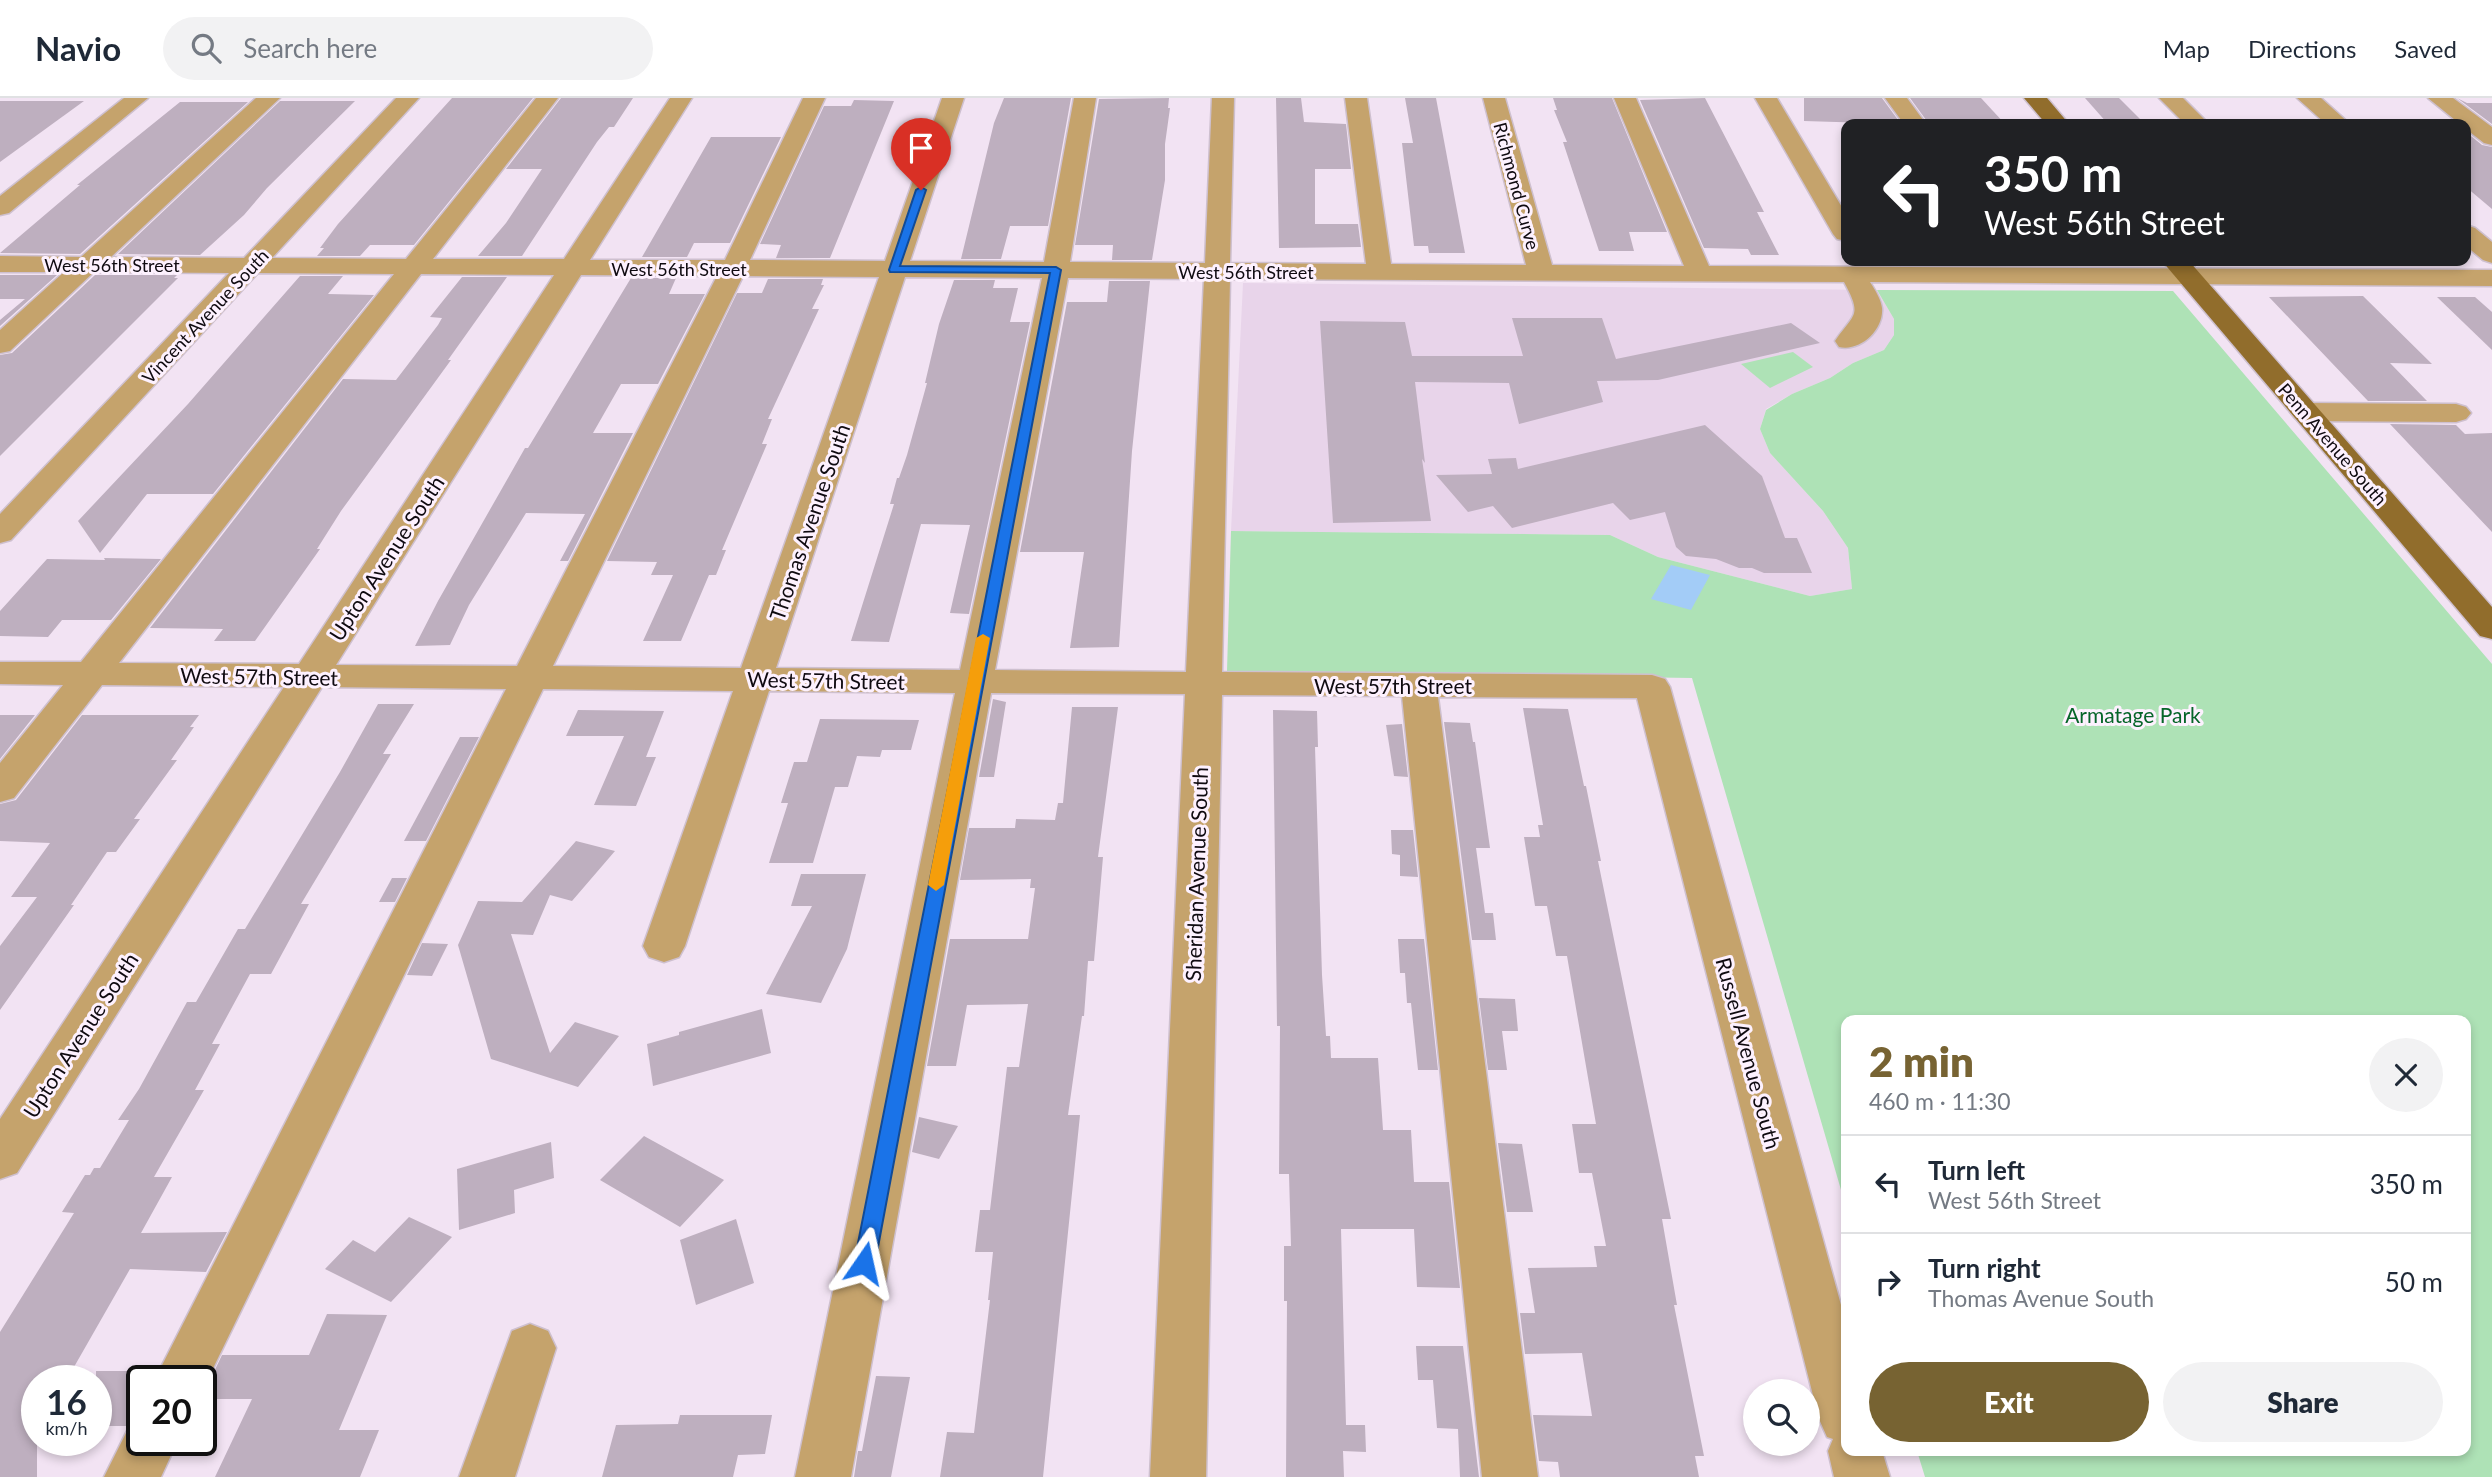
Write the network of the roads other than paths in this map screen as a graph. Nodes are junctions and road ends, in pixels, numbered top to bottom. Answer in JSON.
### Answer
{"nodes":[{"id":1,"x":137,"y":98,"type":"edge"},
{"id":2,"x":269,"y":98,"type":"edge"},
{"id":3,"x":408,"y":98,"type":"edge"},
{"id":4,"x":547,"y":98,"type":"edge"},
{"id":5,"x":681,"y":98,"type":"edge"},
{"id":6,"x":814,"y":98,"type":"edge"},
{"id":7,"x":953,"y":98,"type":"edge"},
{"id":8,"x":1085,"y":98,"type":"edge"},
{"id":9,"x":1223,"y":98,"type":"edge"},
{"id":10,"x":1356,"y":98,"type":"edge"},
{"id":11,"x":1494,"y":98,"type":"edge"},
{"id":12,"x":1625,"y":98,"type":"edge"},
{"id":13,"x":1766,"y":98,"type":"edge"},
{"id":14,"x":1896,"y":98,"type":"edge"},
{"id":15,"x":2035,"y":98,"type":"edge"},
{"id":16,"x":2170,"y":98,"type":"edge"},
{"id":17,"x":2308,"y":98,"type":"edge"},
{"id":18,"x":2439,"y":98,"type":"edge"},
{"id":19,"x":1911,"y":119,"type":"edge"},
{"id":20,"x":2054,"y":119,"type":"edge"},
{"id":21,"x":2193,"y":119,"type":"edge"},
{"id":22,"x":2333,"y":119,"type":"edge"},
{"id":23,"x":2467,"y":119,"type":"edge"},
{"id":24,"x":2471,"y":122,"type":"edge"},
{"id":25,"x":2492,"y":138,"type":"edge"},
{"id":26,"x":0,"y":208,"type":"edge"},
{"id":27,"x":1841,"y":226,"type":"edge"},
{"id":28,"x":2471,"y":237,"type":"edge"},
{"id":29,"x":2492,"y":255,"type":"edge"},
{"id":30,"x":0,"y":264,"type":"edge"},
{"id":31,"x":88,"y":265,"type":"junction"},
{"id":32,"x":252,"y":266,"type":"junction"},
{"id":33,"x":410,"y":268,"type":"junction"},
{"id":34,"x":2019,"y":268,"type":"edge"},
{"id":35,"x":2181,"y":268,"type":"edge"},
{"id":36,"x":573,"y":269,"type":"junction"},
{"id":37,"x":733,"y":269,"type":"junction"},
{"id":38,"x":2347,"y":269,"type":"edge"},
{"id":39,"x":894,"y":270,"type":"junction"},
{"id":40,"x":1056,"y":270,"type":"junction"},
{"id":41,"x":1217,"y":271,"type":"junction"},
{"id":42,"x":1862,"y":271,"type":"edge"},
{"id":43,"x":1377,"y":272,"type":"junction"},
{"id":44,"x":1541,"y":273,"type":"junction"},
{"id":45,"x":1700,"y":274,"type":"junction"},
{"id":46,"x":2492,"y":278,"type":"edge"},
{"id":47,"x":1849,"y":341,"type":"dead end"},
{"id":48,"x":0,"y":345,"type":"edge"},
{"id":49,"x":2305,"y":412,"type":"junction"},
{"id":50,"x":2456,"y":413,"type":"dead end"},
{"id":51,"x":0,"y":533,"type":"edge"},
{"id":52,"x":2492,"y":628,"type":"edge"},
{"id":53,"x":0,"y":673,"type":"edge"},
{"id":54,"x":91,"y":674,"type":"junction"},
{"id":55,"x":309,"y":677,"type":"junction"},
{"id":56,"x":531,"y":679,"type":"junction"},
{"id":57,"x":756,"y":680,"type":"junction"},
{"id":58,"x":975,"y":682,"type":"junction"},
{"id":59,"x":1202,"y":683,"type":"junction"},
{"id":60,"x":1419,"y":685,"type":"junction"},
{"id":61,"x":1652,"y":687,"type":"joint"},
{"id":62,"x":0,"y":789,"type":"edge"},
{"id":63,"x":664,"y":946,"type":"dead end"},
{"id":64,"x":0,"y":1159,"type":"edge"},
{"id":65,"x":530,"y":1348,"type":"dead end"},
{"id":66,"x":188,"y":1365,"type":"edge"},
{"id":67,"x":1841,"y":1400,"type":"edge"},
{"id":68,"x":143,"y":1456,"type":"edge"},
{"id":69,"x":1855,"y":1456,"type":"edge"},
{"id":70,"x":132,"y":1477,"type":"edge"},
{"id":71,"x":487,"y":1477,"type":"edge"},
{"id":72,"x":823,"y":1477,"type":"edge"},
{"id":73,"x":1178,"y":1477,"type":"edge"},
{"id":74,"x":1510,"y":1477,"type":"edge"},
{"id":75,"x":1861,"y":1477,"type":"edge"}],
"edges":[{"from":1,"to":26,"type":"street"},
{"from":2,"to":31,"type":"street"},
{"from":3,"to":32,"type":"street","name":"Vincent Avenue South"},
{"from":4,"to":33,"type":"street"},
{"from":5,"to":36,"type":"street","name":"Upton Avenue South"},
{"from":6,"to":37,"type":"street"},
{"from":7,"to":39,"type":"street","name":"Thomas Avenue South"},
{"from":8,"to":40,"type":"street"},
{"from":9,"to":41,"type":"street","name":"Sheridan Avenue South"},
{"from":10,"to":43,"type":"street"},
{"from":11,"to":44,"type":"street","name":"Richmond Curve"},
{"from":12,"to":45,"type":"street"},
{"from":13,"to":27,"type":"street"},
{"from":14,"to":19,"type":"street"},
{"from":15,"to":20,"type":"main road"},
{"from":16,"to":21,"type":"street"},
{"from":17,"to":22,"type":"street"},
{"from":18,"to":23,"type":"street"},
{"from":24,"to":25,"type":"street"},
{"from":28,"to":29,"type":"street"},
{"from":30,"to":31,"type":"street","name":"West 56th Street"},
{"from":31,"to":32,"type":"street","name":"West 56th Street"},
{"from":31,"to":48,"type":"street"},
{"from":32,"to":33,"type":"street","name":"West 56th Street"},
{"from":32,"to":51,"type":"street","name":"Vincent Avenue South"},
{"from":33,"to":36,"type":"street","name":"West 56th Street"},
{"from":33,"to":54,"type":"street"},
{"from":34,"to":35,"type":"street","name":"West 56th Street"},
{"from":34,"to":42,"type":"street","name":"West 56th Street"},
{"from":35,"to":38,"type":"street","name":"West 56th Street"},
{"from":35,"to":49,"type":"main road","name":"Penn Avenue South"},
{"from":36,"to":37,"type":"street","name":"West 56th Street"},
{"from":36,"to":55,"type":"street","name":"Upton Avenue South"},
{"from":37,"to":39,"type":"street","name":"West 56th Street"},
{"from":37,"to":56,"type":"street"},
{"from":38,"to":46,"type":"street","name":"West 56th Street"},
{"from":39,"to":40,"type":"street","name":"West 56th Street"},
{"from":39,"to":57,"type":"street","name":"Thomas Avenue South"},
{"from":40,"to":41,"type":"street","name":"West 56th Street"},
{"from":40,"to":58,"type":"street"},
{"from":41,"to":43,"type":"street","name":"West 56th Street"},
{"from":41,"to":59,"type":"street","name":"Sheridan Avenue South"},
{"from":42,"to":45,"type":"street","name":"West 56th Street"},
{"from":42,"to":47,"type":"street"},
{"from":43,"to":44,"type":"street","name":"West 56th Street"},
{"from":44,"to":45,"type":"street","name":"West 56th Street"},
{"from":49,"to":50,"type":"street"},
{"from":49,"to":52,"type":"main road","name":"Penn Avenue South"},
{"from":53,"to":54,"type":"street","name":"West 57th Street"},
{"from":54,"to":55,"type":"street","name":"West 57th Street"},
{"from":54,"to":62,"type":"street"},
{"from":55,"to":56,"type":"street","name":"West 57th Street"},
{"from":55,"to":64,"type":"street","name":"Upton Avenue South"},
{"from":56,"to":57,"type":"street","name":"West 57th Street"},
{"from":56,"to":66,"type":"street"},
{"from":57,"to":58,"type":"street","name":"West 57th Street"},
{"from":57,"to":63,"type":"street","name":"Thomas Avenue South"},
{"from":58,"to":59,"type":"street","name":"West 57th Street"},
{"from":58,"to":72,"type":"street"},
{"from":59,"to":60,"type":"street","name":"West 57th Street"},
{"from":59,"to":73,"type":"street","name":"Sheridan Avenue South"},
{"from":60,"to":61,"type":"street","name":"West 57th Street"},
{"from":60,"to":74,"type":"street"},
{"from":61,"to":67,"type":"street","name":"Russell Avenue South"},
{"from":65,"to":71,"type":"street"},
{"from":68,"to":70,"type":"street"},
{"from":69,"to":75,"type":"street"}]}
